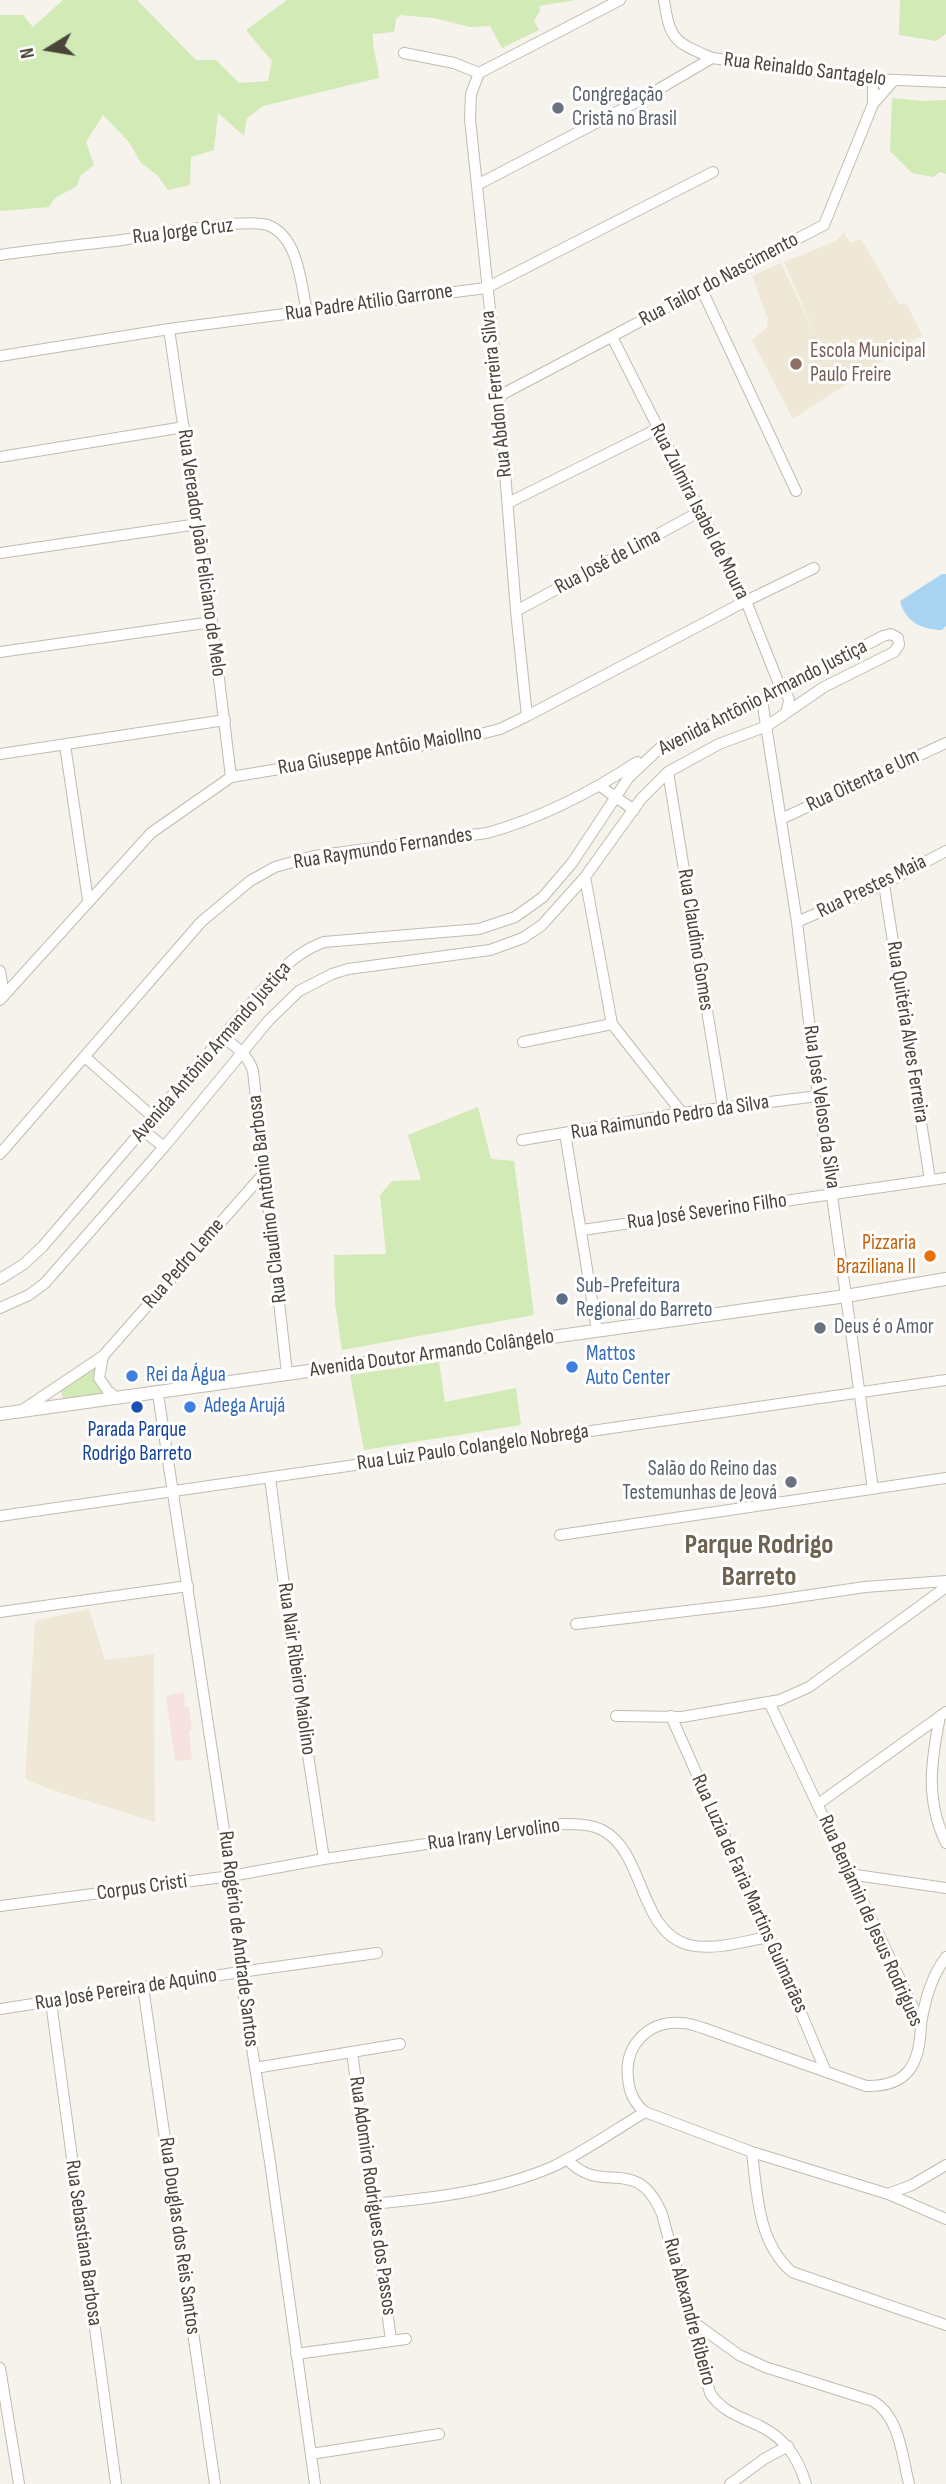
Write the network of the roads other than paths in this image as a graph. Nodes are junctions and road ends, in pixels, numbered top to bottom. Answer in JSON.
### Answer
{"nodes":[{"id":1,"x":621,"y":0,"type":"edge"},
{"id":2,"x":664,"y":0,"type":"edge"},
{"id":3,"x":404,"y":53,"type":"dead end"},
{"id":4,"x":712,"y":58,"type":"junction"},
{"id":5,"x":479,"y":73,"type":"junction"},
{"id":6,"x":873,"y":79,"type":"junction"},
{"id":7,"x":894,"y":80,"type":"junction"},
{"id":8,"x":946,"y":82,"type":"edge"},
{"id":9,"x":873,"y":104,"type":"junction"},
{"id":10,"x":713,"y":172,"type":"dead end"},
{"id":11,"x":477,"y":185,"type":"junction"},
{"id":12,"x":0,"y":255,"type":"edge"},
{"id":13,"x":486,"y":288,"type":"junction"},
{"id":14,"x":701,"y":288,"type":"junction"},
{"id":15,"x":307,"y":312,"type":"junction"},
{"id":16,"x":169,"y":329,"type":"junction"},
{"id":17,"x":612,"y":337,"type":"junction"},
{"id":18,"x":0,"y":356,"type":"edge"},
{"id":19,"x":499,"y":396,"type":"junction"},
{"id":20,"x":184,"y":428,"type":"junction"},
{"id":21,"x":657,"y":429,"type":"junction"},
{"id":22,"x":0,"y":457,"type":"edge"},
{"id":23,"x":796,"y":491,"type":"dead end"},
{"id":24,"x":508,"y":503,"type":"junction"},
{"id":25,"x":699,"y":512,"type":"junction"},
{"id":26,"x":198,"y":524,"type":"junction"},
{"id":27,"x":0,"y":554,"type":"edge"},
{"id":28,"x":814,"y":568,"type":"dead end"},
{"id":29,"x":746,"y":601,"type":"junction"},
{"id":30,"x":516,"y":611,"type":"junction"},
{"id":31,"x":212,"y":622,"type":"junction"},
{"id":32,"x":0,"y":652,"type":"edge"},
{"id":33,"x":781,"y":689,"type":"junction"},
{"id":34,"x":762,"y":700,"type":"junction"},
{"id":35,"x":786,"y":712,"type":"junction"},
{"id":36,"x":527,"y":716,"type":"junction"},
{"id":37,"x":225,"y":720,"type":"junction"},
{"id":38,"x":767,"y":726,"type":"junction"},
{"id":39,"x":946,"y":743,"type":"edge"},
{"id":40,"x":65,"y":745,"type":"junction"},
{"id":41,"x":660,"y":748,"type":"junction"},
{"id":42,"x":0,"y":754,"type":"edge"},
{"id":43,"x":668,"y":772,"type":"junction"},
{"id":44,"x":231,"y":777,"type":"junction"},
{"id":45,"x":600,"y":786,"type":"junction"},
{"id":46,"x":614,"y":798,"type":"junction"},
{"id":47,"x":634,"y":810,"type":"junction"},
{"id":48,"x":781,"y":819,"type":"junction"},
{"id":49,"x":946,"y":851,"type":"edge"},
{"id":50,"x":585,"y":877,"type":"junction"},
{"id":51,"x":884,"y":884,"type":"junction"},
{"id":52,"x":88,"y":900,"type":"junction"},
{"id":53,"x":797,"y":922,"type":"junction"},
{"id":54,"x":0,"y":971,"type":"edge"},
{"id":55,"x":2,"y":998,"type":"edge"},
{"id":56,"x":612,"y":1024,"type":"junction"},
{"id":57,"x":223,"y":1037,"type":"junction"},
{"id":58,"x":523,"y":1042,"type":"dead end"},
{"id":59,"x":242,"y":1052,"type":"junction"},
{"id":60,"x":85,"y":1057,"type":"junction"},
{"id":61,"x":818,"y":1096,"type":"junction"},
{"id":62,"x":723,"y":1108,"type":"junction"},
{"id":63,"x":682,"y":1113,"type":"junction"},
{"id":64,"x":154,"y":1118,"type":"junction"},
{"id":65,"x":144,"y":1131,"type":"junction"},
{"id":66,"x":565,"y":1133,"type":"junction"},
{"id":67,"x":522,"y":1140,"type":"dead end"},
{"id":68,"x":164,"y":1147,"type":"junction"},
{"id":69,"x":0,"y":1154,"type":"edge"},
{"id":70,"x":265,"y":1172,"type":"junction"},
{"id":71,"x":946,"y":1178,"type":"edge"},
{"id":72,"x":930,"y":1180,"type":"junction"},
{"id":73,"x":832,"y":1194,"type":"junction"},
{"id":74,"x":582,"y":1230,"type":"junction"},
{"id":75,"x":0,"y":1279,"type":"edge"},
{"id":76,"x":946,"y":1279,"type":"edge"},
{"id":77,"x":846,"y":1296,"type":"junction"},
{"id":78,"x":0,"y":1308,"type":"edge"},
{"id":79,"x":597,"y":1331,"type":"junction"},
{"id":80,"x":103,"y":1356,"type":"junction"},
{"id":81,"x":287,"y":1373,"type":"junction"},
{"id":82,"x":946,"y":1380,"type":"edge"},
{"id":83,"x":860,"y":1392,"type":"junction"},
{"id":84,"x":158,"y":1394,"type":"junction"},
{"id":85,"x":117,"y":1398,"type":"junction"},
{"id":86,"x":19,"y":1412,"type":"junction"},
{"id":87,"x":0,"y":1414,"type":"edge"},
{"id":88,"x":270,"y":1478,"type":"junction"},
{"id":89,"x":946,"y":1478,"type":"edge"},
{"id":90,"x":873,"y":1489,"type":"junction"},
{"id":91,"x":173,"y":1491,"type":"junction"},
{"id":92,"x":0,"y":1516,"type":"edge"},
{"id":93,"x":560,"y":1535,"type":"dead end"},
{"id":94,"x":946,"y":1581,"type":"edge"},
{"id":95,"x":188,"y":1586,"type":"junction"},
{"id":96,"x":946,"y":1587,"type":"edge"},
{"id":97,"x":0,"y":1612,"type":"edge"},
{"id":98,"x":576,"y":1624,"type":"dead end"},
{"id":99,"x":769,"y":1702,"type":"junction"},
{"id":100,"x":943,"y":1714,"type":"edge"},
{"id":101,"x":616,"y":1716,"type":"dead end"},
{"id":102,"x":671,"y":1716,"type":"junction"},
{"id":103,"x":818,"y":1804,"type":"junction"},
{"id":104,"x":946,"y":1843,"type":"edge"},
{"id":105,"x":324,"y":1859,"type":"junction"},
{"id":106,"x":849,"y":1874,"type":"junction"},
{"id":107,"x":231,"y":1876,"type":"junction"},
{"id":108,"x":946,"y":1888,"type":"edge"},
{"id":109,"x":0,"y":1906,"type":"edge"},
{"id":110,"x":769,"y":1937,"type":"junction"},
{"id":111,"x":377,"y":1953,"type":"dead end"},
{"id":112,"x":946,"y":1957,"type":"edge"},
{"id":113,"x":240,"y":1972,"type":"junction"},
{"id":114,"x":143,"y":1987,"type":"junction"},
{"id":115,"x":51,"y":2002,"type":"junction"},
{"id":116,"x":0,"y":2009,"type":"edge"},
{"id":117,"x":921,"y":2024,"type":"junction"},
{"id":118,"x":400,"y":2044,"type":"dead end"},
{"id":119,"x":352,"y":2052,"type":"junction"},
{"id":120,"x":255,"y":2068,"type":"junction"},
{"id":121,"x":826,"y":2072,"type":"junction"},
{"id":122,"x":645,"y":2112,"type":"junction"},
{"id":123,"x":752,"y":2152,"type":"junction"},
{"id":124,"x":566,"y":2159,"type":"junction"},
{"id":125,"x":946,"y":2165,"type":"edge"},
{"id":126,"x":888,"y":2194,"type":"junction"},
{"id":127,"x":373,"y":2204,"type":"junction"},
{"id":128,"x":945,"y":2218,"type":"edge"},
{"id":129,"x":946,"y":2231,"type":"edge"},
{"id":130,"x":692,"y":2321,"type":"junction"},
{"id":131,"x":946,"y":2325,"type":"edge"},
{"id":132,"x":406,"y":2339,"type":"dead end"},
{"id":133,"x":391,"y":2340,"type":"junction"},
{"id":134,"x":296,"y":2354,"type":"junction"},
{"id":135,"x":0,"y":2368,"type":"edge"},
{"id":136,"x":1,"y":2382,"type":"edge"},
{"id":137,"x":439,"y":2434,"type":"dead end"},
{"id":138,"x":788,"y":2446,"type":"junction"},
{"id":139,"x":311,"y":2454,"type":"junction"},
{"id":140,"x":19,"y":2484,"type":"edge"},
{"id":141,"x":116,"y":2484,"type":"edge"},
{"id":142,"x":215,"y":2484,"type":"edge"},
{"id":143,"x":315,"y":2484,"type":"edge"},
{"id":144,"x":730,"y":2484,"type":"edge"},
{"id":145,"x":806,"y":2484,"type":"edge"},
{"id":146,"x":909,"y":2484,"type":"edge"}],
"edges":[{"from":1,"to":5,"type":"street"},
{"from":2,"to":4,"type":"street","name":"Rua Reinaldo Santagelo"},
{"from":3,"to":5,"type":"street"},
{"from":4,"to":6,"type":"street","name":"Rua Reinaldo Santagelo"},
{"from":4,"to":11,"type":"street"},
{"from":5,"to":11,"type":"street","name":"Rua Abdon Ferreira Silva"},
{"from":6,"to":7,"type":"street","name":"Rua Reinaldo Santagelo"},
{"from":6,"to":9,"type":"street","name":"Rua Tailor do Nascimento"},
{"from":7,"to":8,"type":"street","name":"Rua Reinaldo Santagelo"},
{"from":7,"to":9,"type":"street","name":"Rua Tailor do Nascimento"},
{"from":9,"to":14,"type":"street","name":"Rua Tailor do Nascimento"},
{"from":10,"to":13,"type":"street","name":"Rua Padre Atilio Garrone"},
{"from":11,"to":13,"type":"street","name":"Rua Abdon Ferreira Silva"},
{"from":12,"to":15,"type":"street","name":"Rua Jorge Cruz"},
{"from":13,"to":15,"type":"street","name":"Rua Padre Atilio Garrone"},
{"from":13,"to":19,"type":"street","name":"Rua Abdon Ferreira Silva"},
{"from":14,"to":17,"type":"street","name":"Rua Tailor do Nascimento"},
{"from":14,"to":23,"type":"street"},
{"from":15,"to":16,"type":"street","name":"Rua Padre Atilio Garrone"},
{"from":16,"to":18,"type":"street","name":"Rua Padre Atilio Garrone"},
{"from":16,"to":20,"type":"street","name":"Rua Vereador João Feliciano de Melo"},
{"from":17,"to":19,"type":"street","name":"Rua Tailor do Nascimento"},
{"from":17,"to":21,"type":"street","name":"Rua Zulmira Isabel de Moura"},
{"from":19,"to":24,"type":"street","name":"Rua Abdon Ferreira Silva"},
{"from":20,"to":22,"type":"street"},
{"from":20,"to":26,"type":"street","name":"Rua Vereador João Feliciano de Melo"},
{"from":21,"to":24,"type":"street"},
{"from":21,"to":25,"type":"street","name":"Rua Zulmira Isabel de Moura"},
{"from":24,"to":30,"type":"street","name":"Rua Abdon Ferreira Silva"},
{"from":25,"to":29,"type":"street","name":"Rua Zulmira Isabel de Moura"},
{"from":25,"to":30,"type":"street","name":"Rua José de Lima"},
{"from":26,"to":27,"type":"street"},
{"from":26,"to":31,"type":"street","name":"Rua Vereador João Feliciano de Melo"},
{"from":28,"to":29,"type":"street","name":"Rua Giuseppe Antôio Maiollno"},
{"from":29,"to":33,"type":"street","name":"Rua Zulmira Isabel de Moura"},
{"from":29,"to":36,"type":"street","name":"Rua Giuseppe Antôio Maiollno"},
{"from":30,"to":36,"type":"street","name":"Rua Abdon Ferreira Silva"},
{"from":31,"to":32,"type":"street"},
{"from":31,"to":37,"type":"street","name":"Rua Vereador João Feliciano de Melo"},
{"from":33,"to":34,"type":"street","name":"Avenida Antônio Armando Justiça"},
{"from":33,"to":35,"type":"street"},
{"from":33,"to":35,"type":"street","name":"Avenida Antônio Armando Justiça"},
{"from":34,"to":38,"type":"street","name":"Rua José Veloso da Silva"},
{"from":34,"to":41,"type":"street","name":"Avenida Antônio Armando Justiça"},
{"from":35,"to":38,"type":"street"},
{"from":36,"to":44,"type":"street","name":"Rua Giuseppe Antôio Maiollno"},
{"from":37,"to":40,"type":"street"},
{"from":37,"to":44,"type":"street","name":"Rua Vereador João Feliciano de Melo"},
{"from":38,"to":43,"type":"street","name":"Avenida Antônio Armando Justiça"},
{"from":38,"to":48,"type":"street","name":"Rua José Veloso da Silva"},
{"from":39,"to":48,"type":"street","name":"Rua Oitenta e Um"},
{"from":40,"to":42,"type":"street"},
{"from":40,"to":52,"type":"street"},
{"from":41,"to":45,"type":"street","name":"Rua Raymundo Fernandes"},
{"from":41,"to":46,"type":"street","name":"Avenida Antônio Armando Justiça"},
{"from":43,"to":47,"type":"street","name":"Avenida Antônio Armando Justiça"},
{"from":43,"to":62,"type":"street","name":"Rua Claudino Gomes"},
{"from":44,"to":52,"type":"street","name":"Rua Giuseppe Antôio Maiollno"},
{"from":45,"to":46,"type":"street"},
{"from":45,"to":60,"type":"street","name":"Rua Raymundo Fernandes"},
{"from":46,"to":47,"type":"street"},
{"from":46,"to":57,"type":"street","name":"Avenida Antônio Armando Justiça"},
{"from":47,"to":50,"type":"street","name":"Avenida Antônio Armando Justiça"},
{"from":48,"to":53,"type":"street","name":"Rua José Veloso da Silva"},
{"from":49,"to":51,"type":"street","name":"Rua Prestes Maia"},
{"from":50,"to":56,"type":"street"},
{"from":50,"to":59,"type":"street","name":"Avenida Antônio Armando Justiça"},
{"from":51,"to":53,"type":"street","name":"Rua Prestes Maia"},
{"from":51,"to":72,"type":"street","name":"Rua Quitéria Alves Ferreira"},
{"from":52,"to":55,"type":"street","name":"Rua Giuseppe Antôio Maiollno"},
{"from":53,"to":61,"type":"street","name":"Rua José Veloso da Silva"},
{"from":54,"to":55,"type":"street"},
{"from":56,"to":58,"type":"street"},
{"from":56,"to":63,"type":"street"},
{"from":57,"to":59,"type":"street"},
{"from":57,"to":64,"type":"street","name":"Avenida Antônio Armando Justiça"},
{"from":59,"to":68,"type":"street","name":"Avenida Antônio Armando Justiça"},
{"from":59,"to":70,"type":"street","name":"Rua Claudino Antônio Barbosa"},
{"from":60,"to":64,"type":"street"},
{"from":60,"to":69,"type":"street","name":"Rua Raymundo Fernandes"},
{"from":61,"to":62,"type":"street","name":"Rua Raimundo Pedro da Silva"},
{"from":61,"to":73,"type":"street","name":"Rua José Veloso da Silva"},
{"from":62,"to":63,"type":"street","name":"Rua Raimundo Pedro da Silva"},
{"from":63,"to":66,"type":"street","name":"Rua Raimundo Pedro da Silva"},
{"from":64,"to":65,"type":"street","name":"Avenida Antônio Armando Justiça"},
{"from":65,"to":68,"type":"street"},
{"from":65,"to":75,"type":"street","name":"Avenida Antônio Armando Justiça"},
{"from":66,"to":67,"type":"street","name":"Rua Raimundo Pedro da Silva"},
{"from":66,"to":74,"type":"street"},
{"from":68,"to":78,"type":"street","name":"Avenida Antônio Armando Justiça"},
{"from":70,"to":80,"type":"street","name":"Rua Pedro Leme"},
{"from":70,"to":81,"type":"street","name":"Rua Claudino Antônio Barbosa"},
{"from":71,"to":72,"type":"street","name":"Rua José Severino Filho"},
{"from":72,"to":73,"type":"street","name":"Rua José Severino Filho"},
{"from":73,"to":74,"type":"street","name":"Rua José Severino Filho"},
{"from":73,"to":77,"type":"street","name":"Rua José Veloso da Silva"},
{"from":74,"to":79,"type":"street"},
{"from":76,"to":77,"type":"street","name":"Avenida Doutor Armando Colângelo"},
{"from":77,"to":79,"type":"street","name":"Avenida Doutor Armando Colângelo"},
{"from":77,"to":83,"type":"street","name":"Rua José Veloso da Silva"},
{"from":79,"to":81,"type":"street","name":"Avenida Doutor Armando Colângelo"},
{"from":80,"to":85,"type":"street"},
{"from":80,"to":86,"type":"street","name":"Rua Pedro Leme"},
{"from":81,"to":84,"type":"street","name":"Avenida Doutor Armando Colângelo"},
{"from":82,"to":83,"type":"street","name":"Rua Luiz Paulo Colangelo Nobrega"},
{"from":83,"to":88,"type":"street","name":"Rua Luiz Paulo Colangelo Nobrega"},
{"from":83,"to":90,"type":"street","name":"Rua José Veloso da Silva"},
{"from":84,"to":85,"type":"street","name":"Avenida Doutor Armando Colângelo"},
{"from":84,"to":91,"type":"street","name":"Rua Rogério de Andrade Santos"},
{"from":85,"to":86,"type":"street","name":"Avenida Doutor Armando Colângelo"},
{"from":86,"to":87,"type":"street","name":"Avenida Doutor Armando Colângelo"},
{"from":88,"to":91,"type":"street","name":"Rua Luiz Paulo Colangelo Nobrega"},
{"from":88,"to":105,"type":"street","name":"Rua Nair Ribeiro Maiolino"},
{"from":89,"to":90,"type":"street"},
{"from":90,"to":93,"type":"street"},
{"from":91,"to":92,"type":"street","name":"Rua Luiz Paulo Colangelo Nobrega"},
{"from":91,"to":95,"type":"street","name":"Rua Rogério de Andrade Santos"},
{"from":94,"to":98,"type":"street"},
{"from":95,"to":97,"type":"street"},
{"from":95,"to":107,"type":"street","name":"Rua Rogério de Andrade Santos"},
{"from":96,"to":99,"type":"street"},
{"from":99,"to":102,"type":"street"},
{"from":99,"to":103,"type":"street","name":"Rua Benjamin de Jesus Rodrigues"},
{"from":100,"to":103,"type":"street"},
{"from":100,"to":104,"type":"street"},
{"from":101,"to":102,"type":"street"},
{"from":102,"to":110,"type":"street","name":"Rua Luzia de Faria Martins Guimarães"},
{"from":103,"to":106,"type":"street","name":"Rua Benjamin de Jesus Rodrigues"},
{"from":105,"to":107,"type":"street","name":"Corpus Cristi"},
{"from":105,"to":110,"type":"street","name":"Rua Irany Lervolino"},
{"from":106,"to":108,"type":"street"},
{"from":106,"to":117,"type":"street","name":"Rua Benjamin de Jesus Rodrigues"},
{"from":107,"to":109,"type":"street","name":"Corpus Cristi"},
{"from":107,"to":113,"type":"street","name":"Rua Rogério de Andrade Santos"},
{"from":110,"to":121,"type":"street","name":"Rua Luzia de Faria Martins Guimarães"},
{"from":111,"to":113,"type":"street","name":"Rua José Pereira de Aquino"},
{"from":112,"to":117,"type":"street"},
{"from":113,"to":114,"type":"street","name":"Rua José Pereira de Aquino"},
{"from":113,"to":120,"type":"street","name":"Rua Rogério de Andrade Santos"},
{"from":114,"to":115,"type":"street","name":"Rua José Pereira de Aquino"},
{"from":114,"to":142,"type":"street","name":"Rua Douglas dos Reis Santos"},
{"from":115,"to":116,"type":"street","name":"Rua José Pereira de Aquino"},
{"from":115,"to":141,"type":"street","name":"Rua Sebastiana Barbosa"},
{"from":117,"to":121,"type":"street","name":"Rua Benjamin de Jesus Rodrigues"},
{"from":118,"to":119,"type":"street"},
{"from":119,"to":120,"type":"street"},
{"from":119,"to":127,"type":"street","name":"Rua Adomiro Rodrigues dos Passos"},
{"from":120,"to":134,"type":"street","name":"Rua Rogério de Andrade Santos"},
{"from":121,"to":122,"type":"street","name":"Rua Benjamin de Jesus Rodrigues"},
{"from":122,"to":123,"type":"street"},
{"from":122,"to":124,"type":"street"},
{"from":123,"to":126,"type":"street"},
{"from":123,"to":131,"type":"street"},
{"from":124,"to":127,"type":"street"},
{"from":124,"to":130,"type":"street","name":"Rua Alexandre Ribeiro"},
{"from":125,"to":126,"type":"street"},
{"from":126,"to":128,"type":"street"},
{"from":127,"to":133,"type":"street","name":"Rua Adomiro Rodrigues dos Passos"},
{"from":128,"to":129,"type":"street"},
{"from":130,"to":138,"type":"street","name":"Rua Alexandre Ribeiro"},
{"from":130,"to":146,"type":"street"},
{"from":132,"to":133,"type":"street"},
{"from":133,"to":134,"type":"street"},
{"from":134,"to":139,"type":"street","name":"Rua Rogério de Andrade Santos"},
{"from":135,"to":136,"type":"street"},
{"from":136,"to":140,"type":"street"},
{"from":137,"to":139,"type":"street"},
{"from":138,"to":144,"type":"street"},
{"from":138,"to":145,"type":"street","name":"Rua Alexandre Ribeiro"},
{"from":139,"to":143,"type":"street","name":"Rua Rogério de Andrade Santos"}]}
